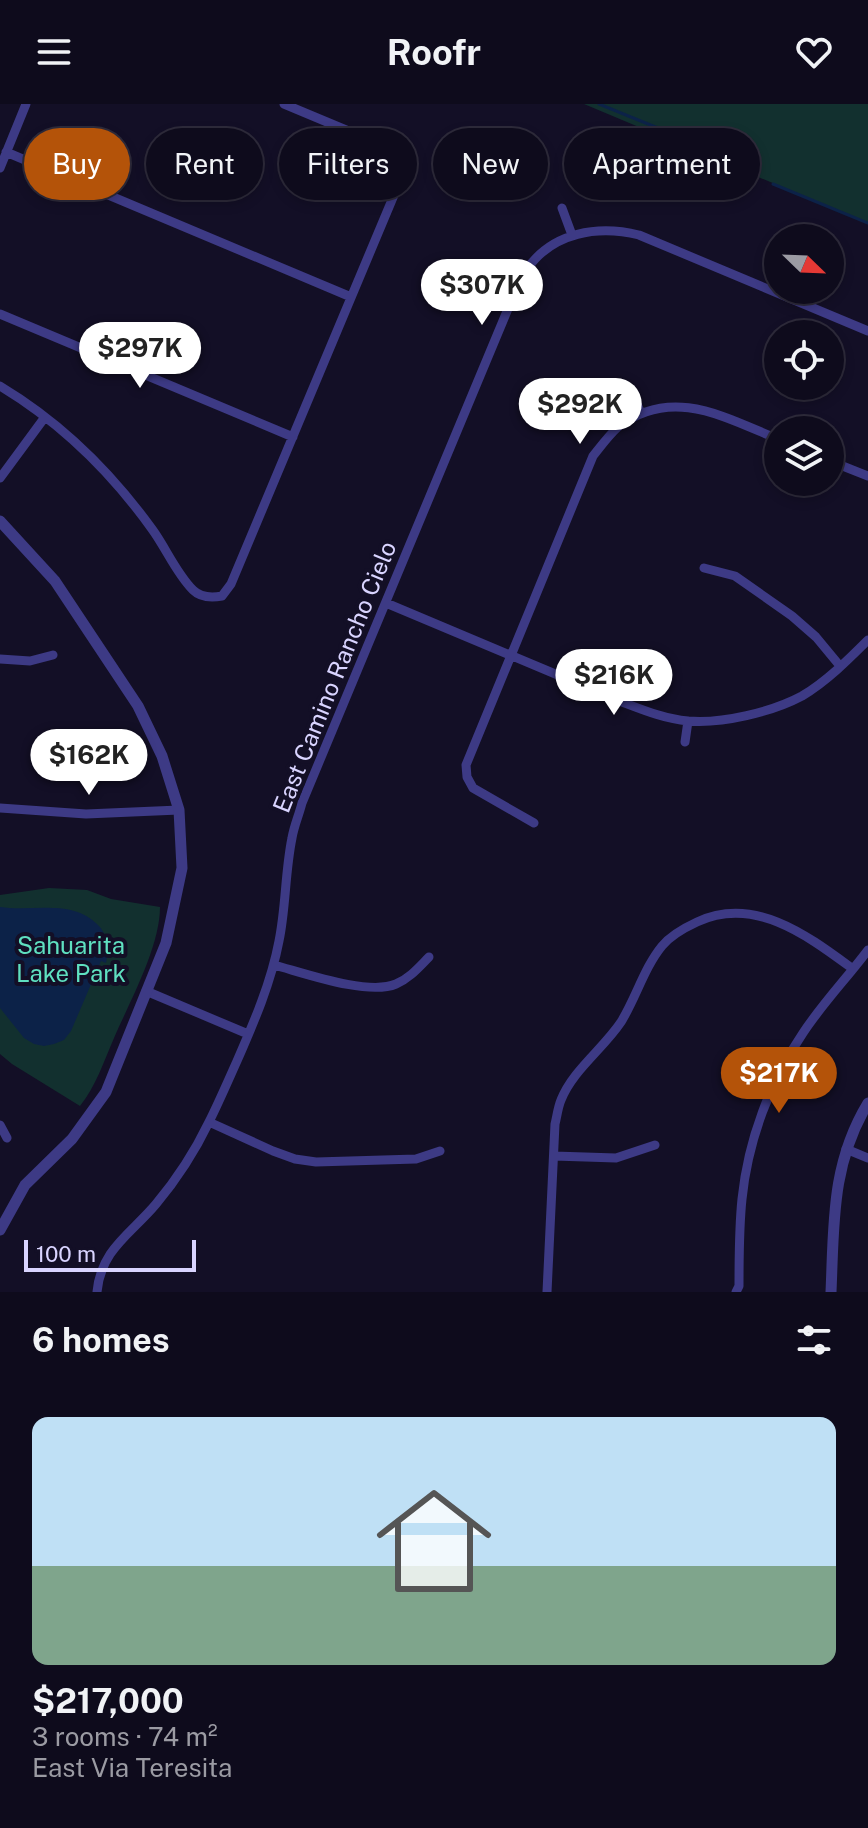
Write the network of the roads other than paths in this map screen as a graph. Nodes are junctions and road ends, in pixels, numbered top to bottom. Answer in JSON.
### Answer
{"nodes":[{"id":1,"x":26,"y":104,"type":"edge"},
{"id":2,"x":284,"y":104,"type":"edge"},
{"id":3,"x":6,"y":152,"type":"junction"},
{"id":4,"x":0,"y":168,"type":"edge"},
{"id":5,"x":562,"y":208,"type":"dead end"},
{"id":6,"x":572,"y":235,"type":"junction"},
{"id":7,"x":351,"y":297,"type":"junction"},
{"id":8,"x":0,"y":314,"type":"edge"},
{"id":9,"x":868,"y":331,"type":"edge"},
{"id":10,"x":0,"y":386,"type":"edge"},
{"id":11,"x":632,"y":394,"type":"dead end"},
{"id":12,"x":641,"y":413,"type":"junction"},
{"id":13,"x":45,"y":417,"type":"junction"},
{"id":14,"x":764,"y":433,"type":"edge"},
{"id":15,"x":293,"y":437,"type":"junction"},
{"id":16,"x":844,"y":467,"type":"edge"},
{"id":17,"x":868,"y":476,"type":"edge"},
{"id":18,"x":0,"y":478,"type":"edge"},
{"id":19,"x":0,"y":521,"type":"edge"},
{"id":20,"x":704,"y":568,"type":"dead end"},
{"id":21,"x":386,"y":603,"type":"junction"},
{"id":22,"x":868,"y":640,"type":"edge"},
{"id":23,"x":53,"y":655,"type":"dead end"},
{"id":24,"x":510,"y":655,"type":"junction"},
{"id":25,"x":0,"y":659,"type":"edge"},
{"id":26,"x":840,"y":666,"type":"junction"},
{"id":27,"x":688,"y":721,"type":"junction"},
{"id":28,"x":685,"y":742,"type":"dead end"},
{"id":29,"x":0,"y":808,"type":"edge"},
{"id":30,"x":179,"y":810,"type":"junction"},
{"id":31,"x":534,"y":823,"type":"dead end"},
{"id":32,"x":868,"y":950,"type":"edge"},
{"id":33,"x":429,"y":957,"type":"dead end"},
{"id":34,"x":274,"y":965,"type":"junction"},
{"id":35,"x":853,"y":969,"type":"junction"},
{"id":36,"x":146,"y":991,"type":"junction"},
{"id":37,"x":248,"y":1034,"type":"junction"},
{"id":38,"x":868,"y":1103,"type":"edge"},
{"id":39,"x":209,"y":1122,"type":"junction"},
{"id":40,"x":0,"y":1125,"type":"edge"},
{"id":41,"x":7,"y":1138,"type":"dead end"},
{"id":42,"x":655,"y":1145,"type":"dead end"},
{"id":43,"x":846,"y":1149,"type":"junction"},
{"id":44,"x":440,"y":1151,"type":"dead end"},
{"id":45,"x":554,"y":1156,"type":"junction"},
{"id":46,"x":868,"y":1158,"type":"edge"},
{"id":47,"x":0,"y":1230,"type":"edge"},
{"id":48,"x":97,"y":1292,"type":"edge"},
{"id":49,"x":547,"y":1292,"type":"edge"},
{"id":50,"x":736,"y":1292,"type":"edge"},
{"id":51,"x":831,"y":1292,"type":"edge"}],
"edges":[{"from":1,"to":3,"type":"street"},
{"from":2,"to":7,"type":"street"},
{"from":3,"to":4,"type":"street"},
{"from":3,"to":7,"type":"street"},
{"from":5,"to":6,"type":"street"},
{"from":6,"to":9,"type":"street"},
{"from":6,"to":21,"type":"street","name":"East Camino Rancho Cielo"},
{"from":7,"to":15,"type":"street"},
{"from":8,"to":15,"type":"street"},
{"from":10,"to":13,"type":"street"},
{"from":11,"to":12,"type":"street"},
{"from":12,"to":14,"type":"street"},
{"from":12,"to":24,"type":"street"},
{"from":13,"to":15,"type":"street"},
{"from":13,"to":18,"type":"street"},
{"from":16,"to":17,"type":"street"},
{"from":19,"to":30,"type":"street"},
{"from":20,"to":26,"type":"street"},
{"from":21,"to":24,"type":"street"},
{"from":21,"to":34,"type":"street","name":"East Camino Rancho Cielo"},
{"from":22,"to":26,"type":"street"},
{"from":23,"to":25,"type":"street"},
{"from":24,"to":27,"type":"street"},
{"from":24,"to":31,"type":"street"},
{"from":26,"to":27,"type":"street"},
{"from":27,"to":28,"type":"street"},
{"from":29,"to":30,"type":"street"},
{"from":30,"to":36,"type":"street"},
{"from":32,"to":35,"type":"street"},
{"from":33,"to":34,"type":"street"},
{"from":34,"to":37,"type":"street","name":"East Camino Rancho Cielo"},
{"from":35,"to":45,"type":"street"},
{"from":35,"to":50,"type":"street"},
{"from":36,"to":37,"type":"street"},
{"from":36,"to":47,"type":"street"},
{"from":37,"to":39,"type":"street","name":"East Camino Rancho Cielo"},
{"from":38,"to":43,"type":"street"},
{"from":39,"to":44,"type":"street"},
{"from":39,"to":48,"type":"street","name":"East Camino Rancho Cielo"},
{"from":40,"to":41,"type":"street"},
{"from":42,"to":45,"type":"street"},
{"from":43,"to":46,"type":"street"},
{"from":43,"to":51,"type":"street"},
{"from":45,"to":49,"type":"street"}]}
